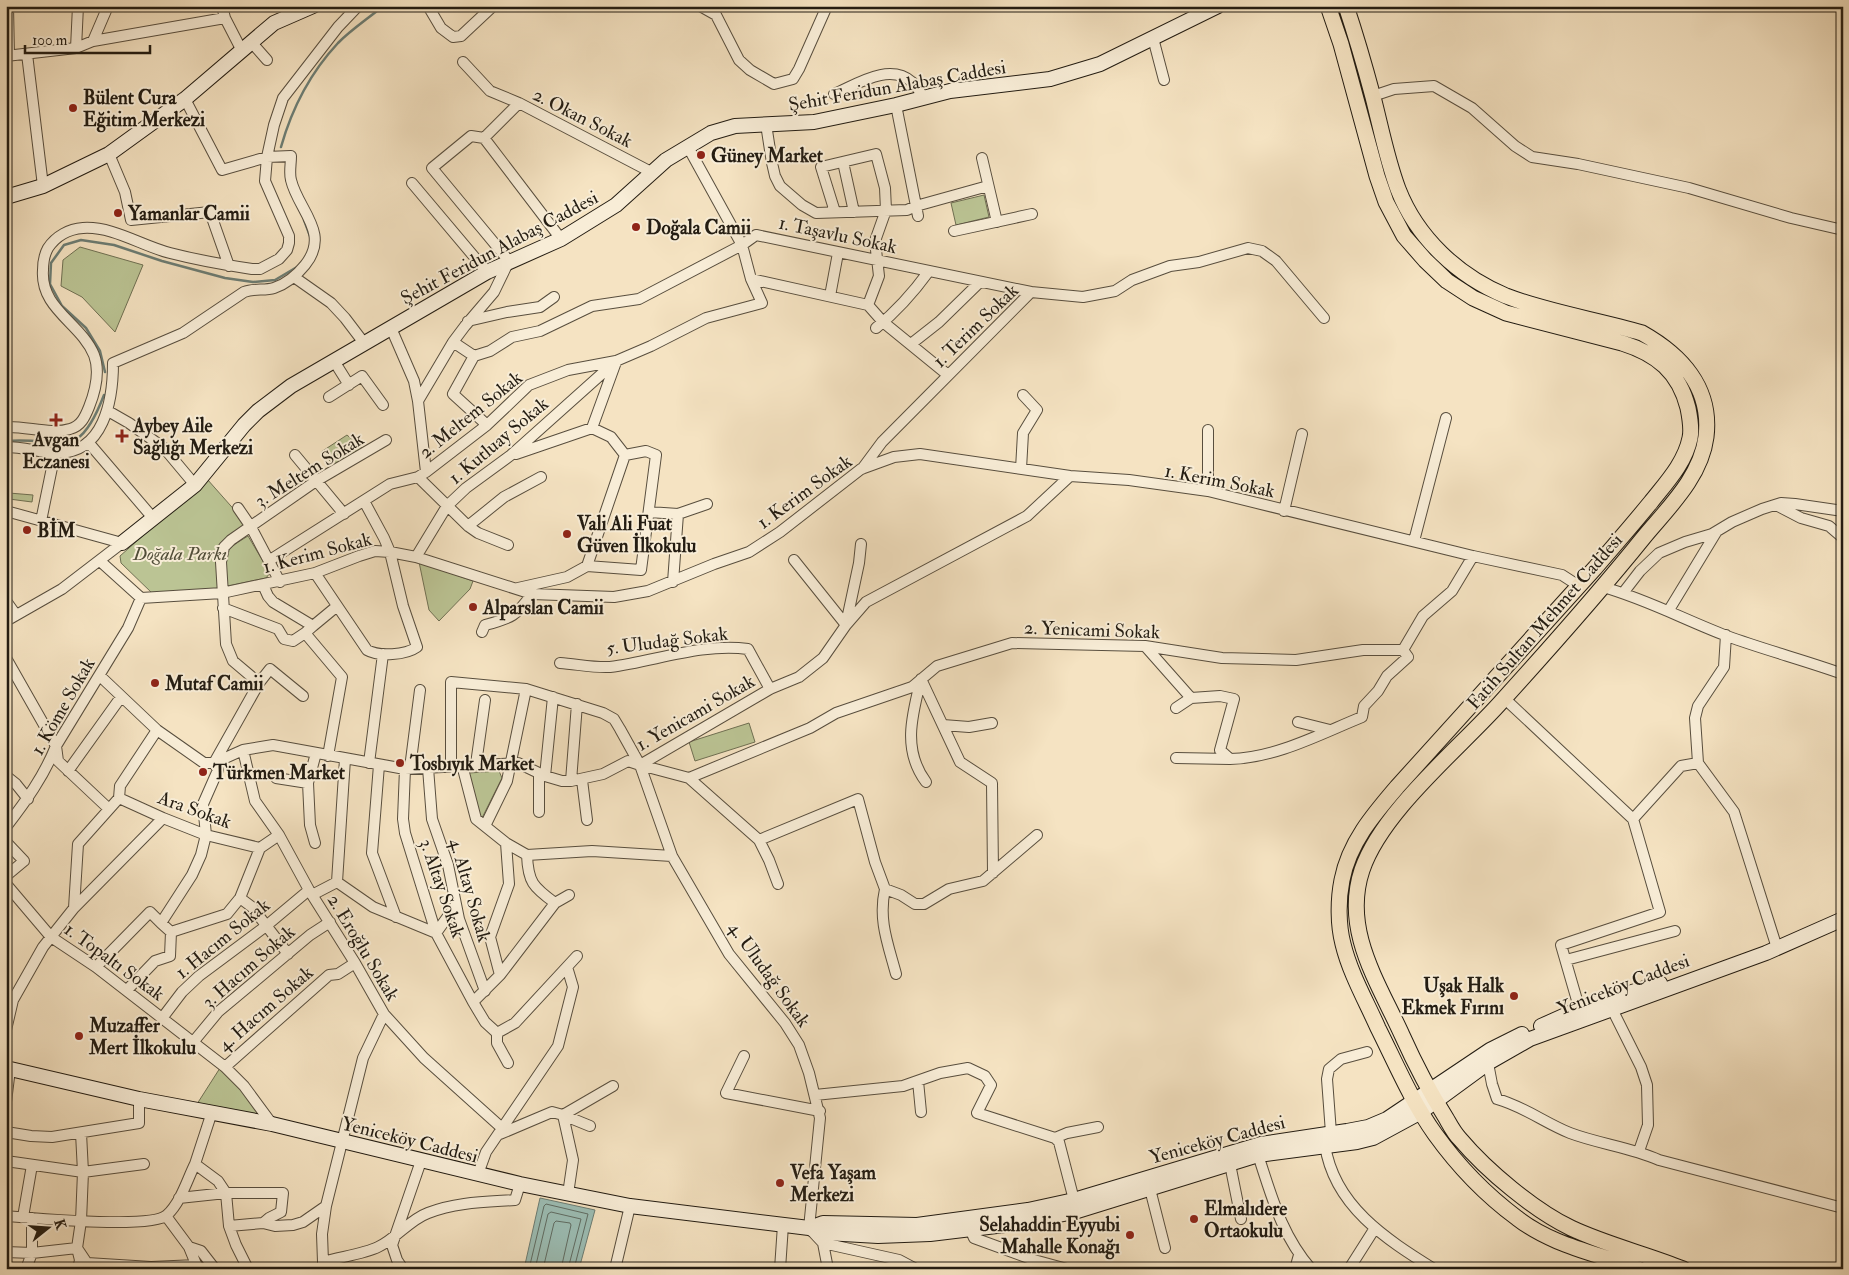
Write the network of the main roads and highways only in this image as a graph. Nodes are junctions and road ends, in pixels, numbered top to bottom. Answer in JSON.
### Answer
{"nodes":[{"id":1,"x":1328,"y":6,"type":"edge"},
{"id":2,"x":1346,"y":6,"type":"edge"},
{"id":3,"x":1638,"y":1269,"type":"edge"},
{"id":4,"x":1683,"y":1269,"type":"edge"}],
"edges":[{"from":1,"to":3,"type":"main road","name":"Fatih Sultan Mehmet Caddesi"},
{"from":2,"to":4,"type":"main road","name":"Fatih Sultan Mehmet Caddesi"}]}
